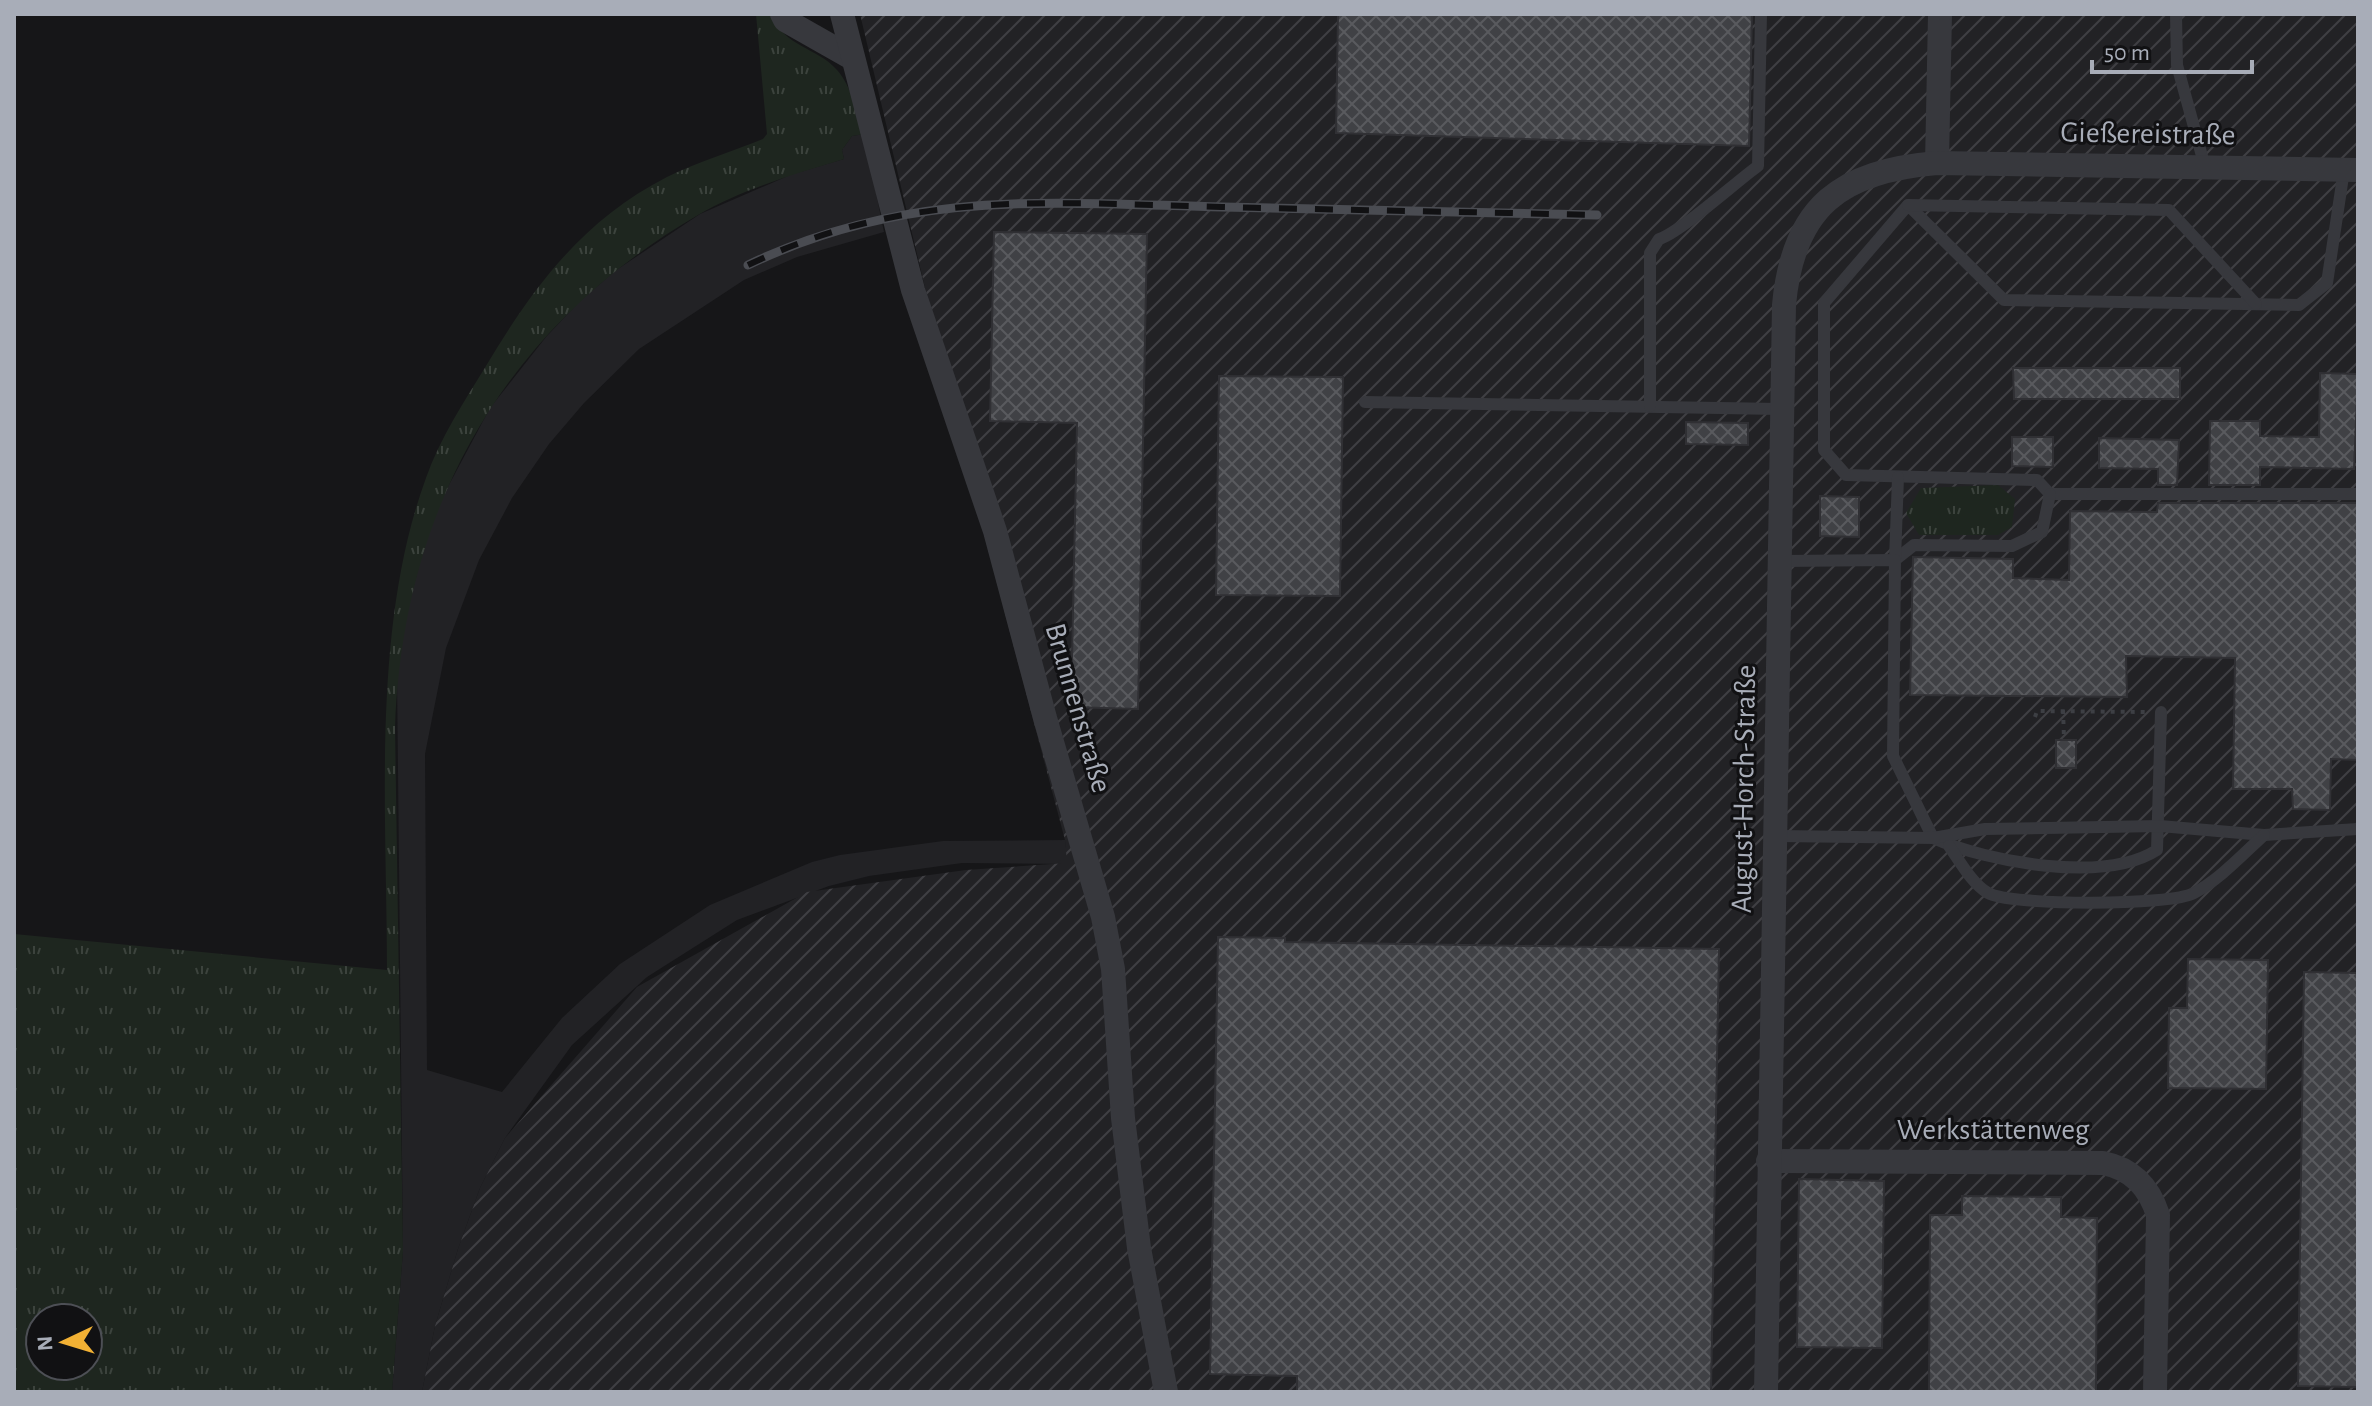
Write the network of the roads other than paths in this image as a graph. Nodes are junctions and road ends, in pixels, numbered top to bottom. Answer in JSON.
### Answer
{"nodes":[{"id":1,"x":782,"y":14,"type":"edge"},
{"id":2,"x":842,"y":14,"type":"edge"},
{"id":3,"x":1761,"y":14,"type":"edge"},
{"id":4,"x":1940,"y":14,"type":"edge"},
{"id":5,"x":2176,"y":14,"type":"edge"},
{"id":6,"x":852,"y":58,"type":"junction"},
{"id":7,"x":1937,"y":163,"type":"junction"},
{"id":8,"x":2205,"y":167,"type":"junction"},
{"id":9,"x":2351,"y":170,"type":"edge"},
{"id":10,"x":1827,"y":200,"type":"joint"},
{"id":11,"x":1908,"y":205,"type":"junction"},
{"id":12,"x":2256,"y":304,"type":"junction"},
{"id":13,"x":1365,"y":402,"type":"dead end"},
{"id":14,"x":1650,"y":406,"type":"junction"},
{"id":15,"x":1783,"y":409,"type":"junction"},
{"id":16,"x":1898,"y":477,"type":"junction"},
{"id":17,"x":2050,"y":494,"type":"junction"},
{"id":18,"x":2358,"y":494,"type":"edge"},
{"id":19,"x":1895,"y":560,"type":"junction"},
{"id":20,"x":1781,"y":561,"type":"junction"},
{"id":21,"x":2161,"y":712,"type":"road end"},
{"id":22,"x":2160,"y":826,"type":"junction"},
{"id":23,"x":1985,"y":829,"type":"junction"},
{"id":24,"x":2358,"y":829,"type":"edge"},
{"id":25,"x":2264,"y":835,"type":"junction"},
{"id":26,"x":1774,"y":836,"type":"junction"},
{"id":27,"x":1933,"y":838,"type":"junction"},
{"id":28,"x":1948,"y":844,"type":"junction"},
{"id":29,"x":1964,"y":852,"type":"junction"},
{"id":30,"x":1768,"y":1161,"type":"junction"},
{"id":31,"x":1166,"y":1392,"type":"edge"},
{"id":32,"x":1766,"y":1392,"type":"edge"},
{"id":33,"x":2155,"y":1392,"type":"edge"}],
"edges":[{"from":1,"to":6,"type":"street"},
{"from":2,"to":6,"type":"street","name":"Brunnenstraße"},
{"from":3,"to":14,"type":"lane"},
{"from":4,"to":7,"type":"street"},
{"from":5,"to":8,"type":"lane"},
{"from":6,"to":31,"type":"street","name":"Brunnenstraße"},
{"from":7,"to":8,"type":"street","name":"Gießereistraße"},
{"from":7,"to":10,"type":"street","name":"Gießereistraße"},
{"from":8,"to":9,"type":"street","name":"Gießereistraße"},
{"from":9,"to":12,"type":"lane"},
{"from":10,"to":15,"type":"street","name":"August-Horch-Straße"},
{"from":11,"to":12,"type":"lane"},
{"from":11,"to":12,"type":"lane"},
{"from":11,"to":16,"type":"lane"},
{"from":13,"to":14,"type":"lane"},
{"from":14,"to":15,"type":"lane"},
{"from":15,"to":20,"type":"street","name":"August-Horch-Straße"},
{"from":16,"to":17,"type":"lane"},
{"from":16,"to":19,"type":"lane"},
{"from":17,"to":18,"type":"lane"},
{"from":17,"to":19,"type":"lane"},
{"from":19,"to":20,"type":"lane"},
{"from":19,"to":27,"type":"lane"},
{"from":20,"to":26,"type":"street","name":"August-Horch-Straße"},
{"from":21,"to":22,"type":"lane"},
{"from":22,"to":23,"type":"lane"},
{"from":22,"to":25,"type":"lane"},
{"from":22,"to":29,"type":"lane"},
{"from":23,"to":27,"type":"lane"},
{"from":23,"to":29,"type":"lane"},
{"from":24,"to":25,"type":"lane"},
{"from":25,"to":28,"type":"lane"},
{"from":26,"to":27,"type":"lane"},
{"from":26,"to":30,"type":"street","name":"August-Horch-Straße"},
{"from":27,"to":28,"type":"lane"},
{"from":28,"to":29,"type":"lane"},
{"from":30,"to":32,"type":"street","name":"August-Horch-Straße"},
{"from":30,"to":33,"type":"street","name":"Werkstättenweg"}]}
